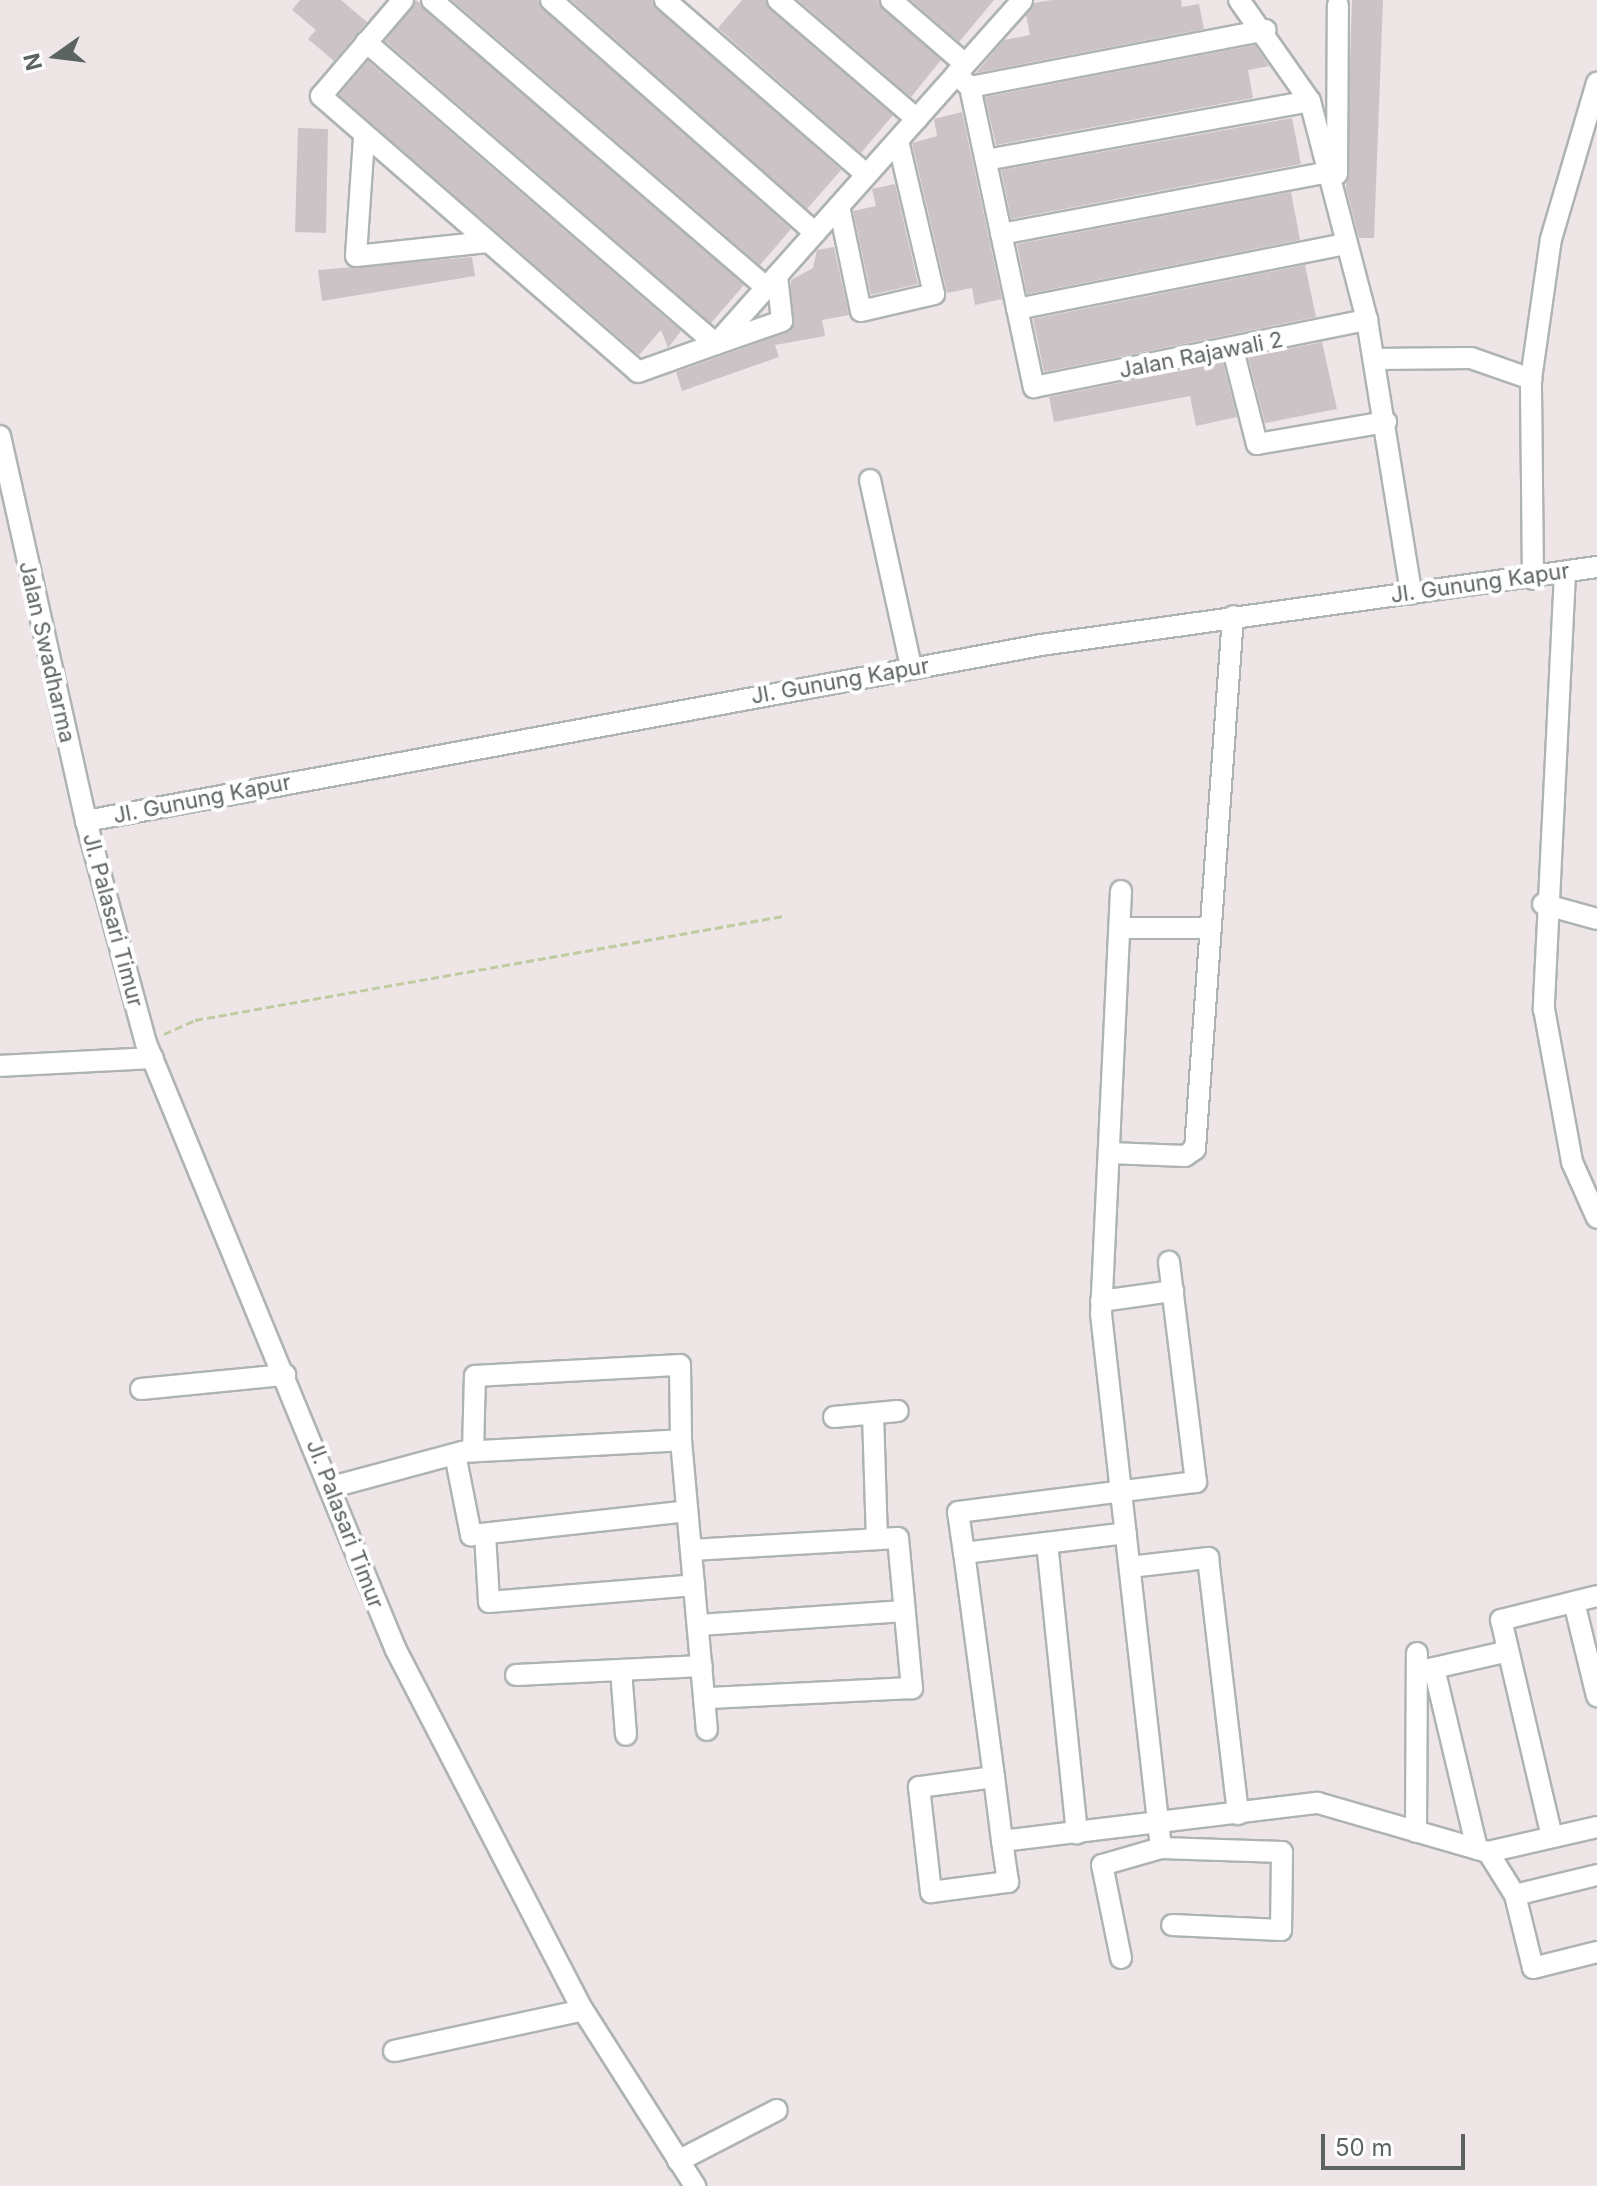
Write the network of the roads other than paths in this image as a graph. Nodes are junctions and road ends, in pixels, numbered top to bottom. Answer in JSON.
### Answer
{"nodes":[{"id":1,"x":432,"y":0,"type":"edge"},
{"id":2,"x":551,"y":0,"type":"edge"},
{"id":3,"x":665,"y":0,"type":"edge"},
{"id":4,"x":778,"y":0,"type":"edge"},
{"id":5,"x":891,"y":0,"type":"edge"},
{"id":6,"x":1239,"y":0,"type":"edge"},
{"id":7,"x":393,"y":2,"type":"edge"},
{"id":8,"x":1014,"y":3,"type":"edge"},
{"id":9,"x":1338,"y":5,"type":"dead end"},
{"id":10,"x":1266,"y":30,"type":"junction"},
{"id":11,"x":366,"y":42,"type":"junction"},
{"id":12,"x":964,"y":75,"type":"junction"},
{"id":13,"x":1597,"y":83,"type":"edge"},
{"id":14,"x":1310,"y":101,"type":"junction"},
{"id":15,"x":917,"y":119,"type":"junction"},
{"id":16,"x":364,"y":138,"type":"junction"},
{"id":17,"x":898,"y":140,"type":"junction"},
{"id":18,"x":986,"y":160,"type":"junction"},
{"id":19,"x":1329,"y":172,"type":"junction"},
{"id":20,"x":867,"y":175,"type":"junction"},
{"id":21,"x":839,"y":206,"type":"junction"},
{"id":22,"x":1337,"y":210,"type":"junction"},
{"id":23,"x":815,"y":233,"type":"junction"},
{"id":24,"x":1001,"y":234,"type":"junction"},
{"id":25,"x":487,"y":242,"type":"junction"},
{"id":26,"x":1345,"y":244,"type":"junction"},
{"id":27,"x":772,"y":281,"type":"junction"},
{"id":28,"x":1017,"y":309,"type":"junction"},
{"id":29,"x":1367,"y":320,"type":"junction"},
{"id":30,"x":716,"y":344,"type":"junction"},
{"id":31,"x":1233,"y":350,"type":"junction"},
{"id":32,"x":1374,"y":359,"type":"junction"},
{"id":33,"x":1531,"y":379,"type":"junction"},
{"id":34,"x":1386,"y":422,"type":"junction"},
{"id":35,"x":0,"y":436,"type":"edge"},
{"id":36,"x":870,"y":480,"type":"dead end"},
{"id":37,"x":1597,"y":567,"type":"edge"},
{"id":38,"x":1565,"y":573,"type":"junction"},
{"id":39,"x":1533,"y":579,"type":"junction"},
{"id":40,"x":1411,"y":593,"type":"junction"},
{"id":41,"x":1233,"y":616,"type":"junction"},
{"id":42,"x":911,"y":667,"type":"junction"},
{"id":43,"x":86,"y":821,"type":"junction"},
{"id":44,"x":1121,"y":891,"type":"dead end"},
{"id":45,"x":1543,"y":904,"type":"junction"},
{"id":46,"x":1597,"y":919,"type":"edge"},
{"id":47,"x":1122,"y":928,"type":"junction"},
{"id":48,"x":1209,"y":928,"type":"junction"},
{"id":49,"x":150,"y":1050,"type":"junction"},
{"id":50,"x":0,"y":1066,"type":"edge"},
{"id":51,"x":1110,"y":1153,"type":"junction"},
{"id":52,"x":1597,"y":1218,"type":"edge"},
{"id":53,"x":1169,"y":1262,"type":"dead end"},
{"id":54,"x":1173,"y":1291,"type":"junction"},
{"id":55,"x":1101,"y":1301,"type":"junction"},
{"id":56,"x":285,"y":1375,"type":"junction"},
{"id":57,"x":141,"y":1389,"type":"dead end"},
{"id":58,"x":898,"y":1411,"type":"dead end"},
{"id":59,"x":873,"y":1414,"type":"junction"},
{"id":60,"x":834,"y":1417,"type":"dead end"},
{"id":61,"x":681,"y":1440,"type":"junction"},
{"id":62,"x":464,"y":1452,"type":"junction"},
{"id":63,"x":332,"y":1487,"type":"junction"},
{"id":64,"x":1122,"y":1492,"type":"junction"},
{"id":65,"x":687,"y":1511,"type":"junction"},
{"id":66,"x":1126,"y":1533,"type":"junction"},
{"id":67,"x":485,"y":1534,"type":"junction"},
{"id":68,"x":877,"y":1539,"type":"junction"},
{"id":69,"x":1047,"y":1543,"type":"junction"},
{"id":70,"x":691,"y":1550,"type":"junction"},
{"id":71,"x":964,"y":1553,"type":"junction"},
{"id":72,"x":1130,"y":1567,"type":"junction"},
{"id":73,"x":694,"y":1585,"type":"junction"},
{"id":74,"x":1597,"y":1596,"type":"edge"},
{"id":75,"x":1574,"y":1602,"type":"junction"},
{"id":76,"x":902,"y":1611,"type":"junction"},
{"id":77,"x":698,"y":1625,"type":"junction"},
{"id":78,"x":1508,"y":1651,"type":"junction"},
{"id":79,"x":1423,"y":1664,"type":"junction"},
{"id":80,"x":702,"y":1666,"type":"junction"},
{"id":81,"x":621,"y":1670,"type":"junction"},
{"id":82,"x":516,"y":1675,"type":"dead end"},
{"id":83,"x":1597,"y":1696,"type":"edge"},
{"id":84,"x":704,"y":1698,"type":"junction"},
{"id":85,"x":707,"y":1730,"type":"dead end"},
{"id":86,"x":626,"y":1735,"type":"dead end"},
{"id":87,"x":994,"y":1777,"type":"junction"},
{"id":88,"x":1238,"y":1814,"type":"junction"},
{"id":89,"x":1159,"y":1824,"type":"junction"},
{"id":90,"x":1597,"y":1827,"type":"edge"},
{"id":91,"x":1416,"y":1832,"type":"junction"},
{"id":92,"x":1077,"y":1833,"type":"junction"},
{"id":93,"x":1552,"y":1837,"type":"junction"},
{"id":94,"x":1002,"y":1841,"type":"junction"},
{"id":95,"x":1161,"y":1848,"type":"junction"},
{"id":96,"x":1482,"y":1851,"type":"junction"},
{"id":97,"x":1597,"y":1875,"type":"edge"},
{"id":98,"x":1515,"y":1895,"type":"junction"},
{"id":99,"x":1172,"y":1925,"type":"dead end"},
{"id":100,"x":1597,"y":1952,"type":"edge"},
{"id":101,"x":1121,"y":1958,"type":"dead end"},
{"id":102,"x":583,"y":2010,"type":"junction"},
{"id":103,"x":394,"y":2051,"type":"dead end"},
{"id":104,"x":777,"y":2110,"type":"dead end"},
{"id":105,"x":678,"y":2161,"type":"junction"},
{"id":106,"x":695,"y":2186,"type":"edge"}],
"edges":[{"from":1,"to":27,"type":"street"},
{"from":2,"to":23,"type":"street"},
{"from":3,"to":20,"type":"street"},
{"from":4,"to":15,"type":"street"},
{"from":5,"to":12,"type":"street"},
{"from":6,"to":10,"type":"street"},
{"from":7,"to":11,"type":"street"},
{"from":8,"to":12,"type":"street"},
{"from":9,"to":22,"type":"street"},
{"from":10,"to":12,"type":"street"},
{"from":10,"to":14,"type":"street"},
{"from":11,"to":16,"type":"street"},
{"from":11,"to":30,"type":"street"},
{"from":12,"to":15,"type":"street"},
{"from":12,"to":18,"type":"street"},
{"from":13,"to":33,"type":"street"},
{"from":14,"to":18,"type":"street"},
{"from":14,"to":19,"type":"street"},
{"from":15,"to":17,"type":"street"},
{"from":16,"to":25,"type":"street"},
{"from":16,"to":25,"type":"street"},
{"from":17,"to":20,"type":"street"},
{"from":17,"to":21,"type":"street"},
{"from":18,"to":24,"type":"street"},
{"from":19,"to":22,"type":"street"},
{"from":19,"to":24,"type":"street"},
{"from":20,"to":21,"type":"street"},
{"from":21,"to":23,"type":"street"},
{"from":22,"to":26,"type":"street"},
{"from":23,"to":27,"type":"street"},
{"from":24,"to":28,"type":"street"},
{"from":25,"to":30,"type":"street"},
{"from":26,"to":28,"type":"street"},
{"from":26,"to":29,"type":"street"},
{"from":27,"to":30,"type":"street"},
{"from":27,"to":30,"type":"street"},
{"from":28,"to":31,"type":"street","name":"Jalan Rajawali 2"},
{"from":29,"to":31,"type":"street","name":"Jalan Rajawali 2"},
{"from":29,"to":32,"type":"street"},
{"from":31,"to":34,"type":"street"},
{"from":32,"to":33,"type":"street"},
{"from":32,"to":34,"type":"street"},
{"from":33,"to":39,"type":"street"},
{"from":34,"to":40,"type":"street"},
{"from":35,"to":43,"type":"street","name":"Jalan Swadharma"},
{"from":36,"to":42,"type":"street"},
{"from":37,"to":38,"type":"street","name":"Jl. Gunung Kapur"},
{"from":38,"to":39,"type":"street","name":"Jl. Gunung Kapur"},
{"from":38,"to":45,"type":"street"},
{"from":39,"to":40,"type":"street","name":"Jl. Gunung Kapur"},
{"from":40,"to":41,"type":"street","name":"Jl. Gunung Kapur"},
{"from":41,"to":42,"type":"street","name":"Jl. Gunung Kapur"},
{"from":41,"to":48,"type":"street"},
{"from":42,"to":43,"type":"street","name":"Jl. Gunung Kapur"},
{"from":43,"to":49,"type":"street","name":"Jl. Palasari Timur"},
{"from":44,"to":47,"type":"street"},
{"from":45,"to":46,"type":"street"},
{"from":45,"to":52,"type":"street"},
{"from":47,"to":48,"type":"street"},
{"from":47,"to":51,"type":"street"},
{"from":48,"to":51,"type":"street"},
{"from":49,"to":50,"type":"street"},
{"from":49,"to":56,"type":"street","name":"Jl. Palasari Timur"},
{"from":51,"to":55,"type":"street"},
{"from":53,"to":54,"type":"street"},
{"from":54,"to":55,"type":"street"},
{"from":54,"to":64,"type":"street"},
{"from":55,"to":64,"type":"street"},
{"from":56,"to":57,"type":"street"},
{"from":56,"to":63,"type":"street","name":"Jl. Palasari Timur"},
{"from":58,"to":59,"type":"street"},
{"from":59,"to":60,"type":"street"},
{"from":59,"to":68,"type":"street"},
{"from":61,"to":62,"type":"street"},
{"from":61,"to":62,"type":"street"},
{"from":61,"to":65,"type":"street"},
{"from":62,"to":63,"type":"street"},
{"from":62,"to":67,"type":"street"},
{"from":63,"to":102,"type":"street","name":"Jl. Palasari Timur"},
{"from":64,"to":66,"type":"street"},
{"from":64,"to":71,"type":"street"},
{"from":65,"to":67,"type":"street"},
{"from":65,"to":70,"type":"street"},
{"from":66,"to":69,"type":"street"},
{"from":66,"to":72,"type":"street"},
{"from":67,"to":73,"type":"street"},
{"from":68,"to":70,"type":"street"},
{"from":68,"to":76,"type":"street"},
{"from":69,"to":71,"type":"street"},
{"from":69,"to":92,"type":"street"},
{"from":70,"to":73,"type":"street"},
{"from":71,"to":87,"type":"street"},
{"from":72,"to":88,"type":"street"},
{"from":72,"to":89,"type":"street"},
{"from":73,"to":77,"type":"street"},
{"from":74,"to":75,"type":"street"},
{"from":75,"to":78,"type":"street"},
{"from":75,"to":83,"type":"street"},
{"from":76,"to":77,"type":"street"},
{"from":76,"to":84,"type":"street"},
{"from":77,"to":80,"type":"street"},
{"from":78,"to":79,"type":"street"},
{"from":78,"to":93,"type":"street"},
{"from":79,"to":91,"type":"street"},
{"from":79,"to":96,"type":"street"},
{"from":80,"to":81,"type":"street"},
{"from":80,"to":84,"type":"street"},
{"from":81,"to":82,"type":"street"},
{"from":81,"to":86,"type":"street"},
{"from":84,"to":85,"type":"street"},
{"from":87,"to":94,"type":"street"},
{"from":87,"to":94,"type":"street"},
{"from":88,"to":89,"type":"street"},
{"from":88,"to":91,"type":"street"},
{"from":89,"to":92,"type":"street"},
{"from":89,"to":95,"type":"street"},
{"from":90,"to":93,"type":"street"},
{"from":91,"to":96,"type":"street"},
{"from":92,"to":94,"type":"street"},
{"from":93,"to":96,"type":"street"},
{"from":95,"to":99,"type":"street"},
{"from":95,"to":101,"type":"street"},
{"from":96,"to":98,"type":"street"},
{"from":97,"to":98,"type":"street"},
{"from":98,"to":100,"type":"street"},
{"from":102,"to":103,"type":"street"},
{"from":102,"to":105,"type":"street","name":"Jl. Palasari Timur"},
{"from":104,"to":105,"type":"street"},
{"from":105,"to":106,"type":"street","name":"Jl. Palasari Timur"}]}
